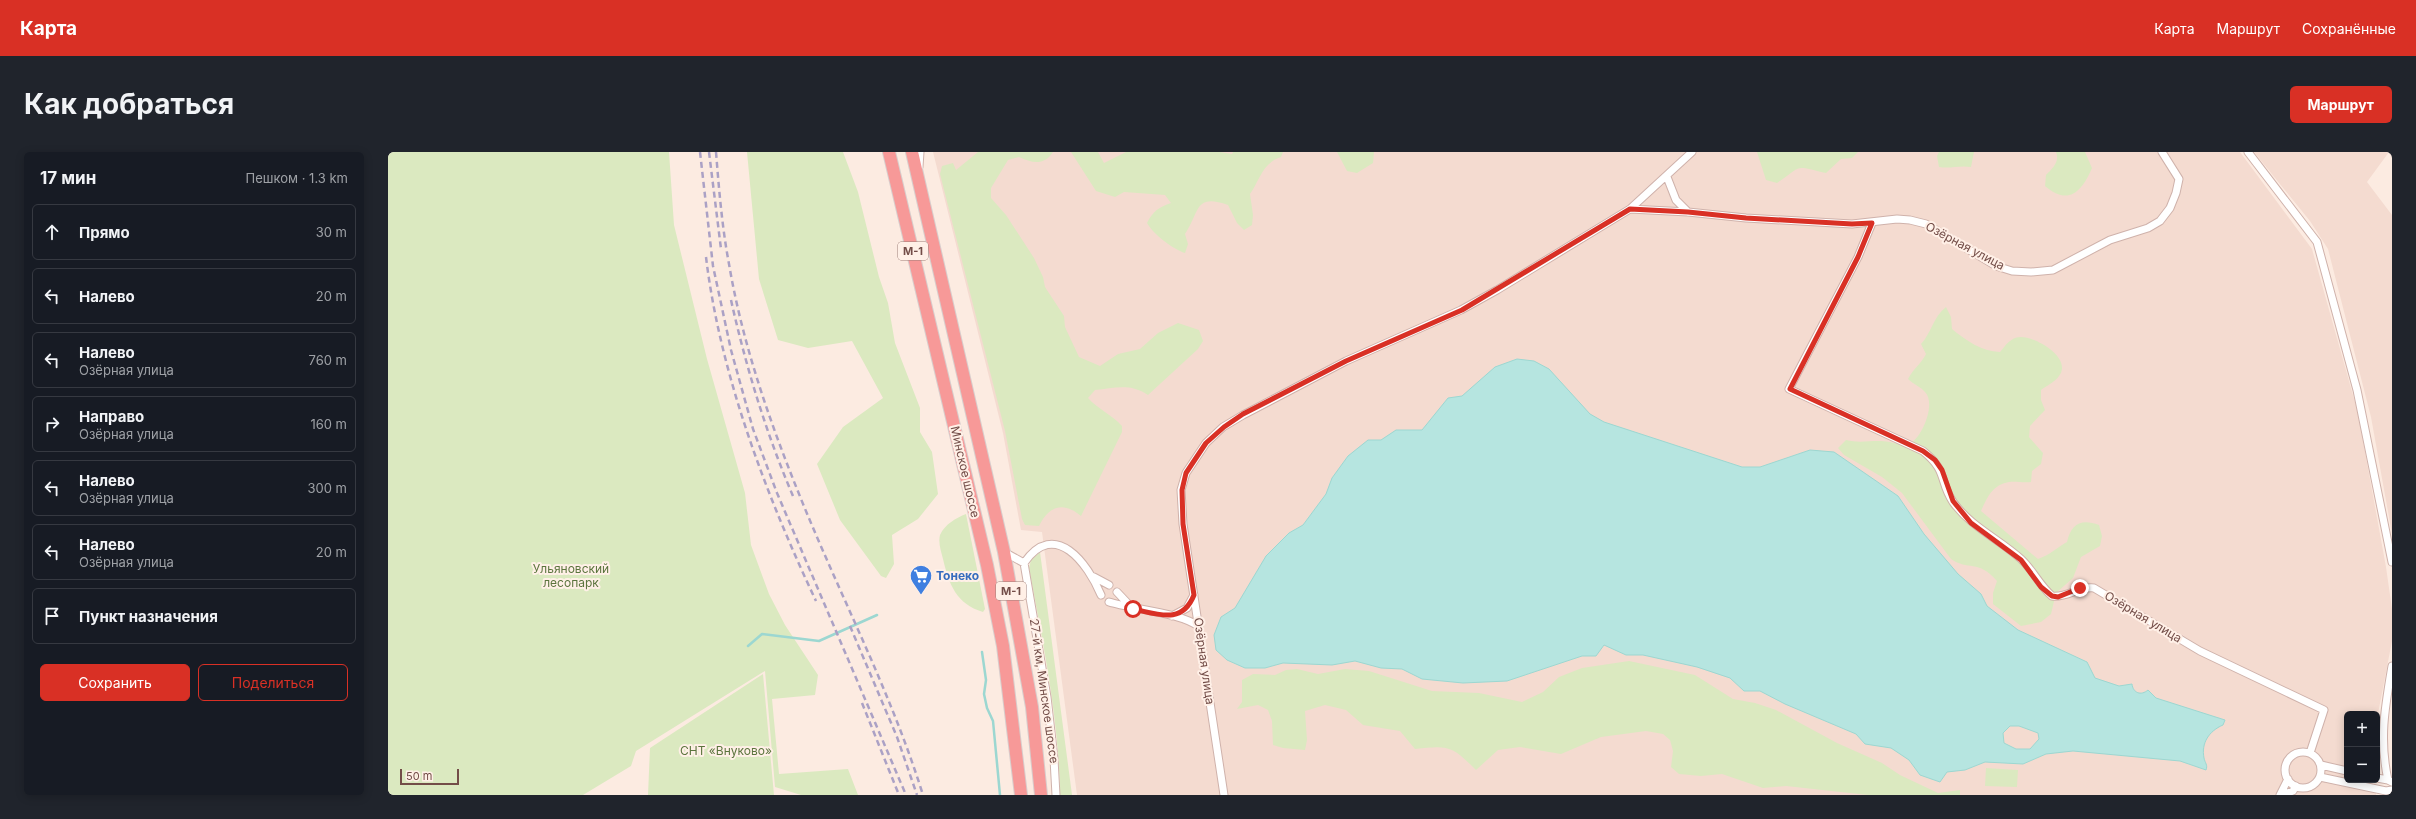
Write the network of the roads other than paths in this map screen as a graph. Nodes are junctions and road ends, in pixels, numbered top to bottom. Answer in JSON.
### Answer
{"nodes":[{"id":1,"x":890,"y":152,"type":"edge"},
{"id":2,"x":912,"y":152,"type":"edge"},
{"id":3,"x":920,"y":152,"type":"edge"},
{"id":4,"x":1692,"y":152,"type":"edge"},
{"id":5,"x":2162,"y":152,"type":"edge"},
{"id":6,"x":2248,"y":152,"type":"edge"},
{"id":7,"x":918,"y":177,"type":"junction"},
{"id":8,"x":1667,"y":177,"type":"junction"},
{"id":9,"x":1630,"y":209,"type":"junction"},
{"id":10,"x":1688,"y":212,"type":"junction"},
{"id":11,"x":1872,"y":223,"type":"junction"},
{"id":12,"x":1004,"y":552,"type":"junction"},
{"id":13,"x":2392,"y":562,"type":"edge"},
{"id":14,"x":1024,"y":563,"type":"junction"},
{"id":15,"x":1094,"y":578,"type":"junction"},
{"id":16,"x":1109,"y":585,"type":"dead end"},
{"id":17,"x":1117,"y":592,"type":"dead end"},
{"id":18,"x":1101,"y":595,"type":"dead end"},
{"id":19,"x":1194,"y":595,"type":"junction"},
{"id":20,"x":1109,"y":602,"type":"dead end"},
{"id":21,"x":1133,"y":609,"type":"junction"},
{"id":22,"x":1172,"y":616,"type":"junction"},
{"id":23,"x":1198,"y":627,"type":"junction"},
{"id":24,"x":2392,"y":666,"type":"edge"},
{"id":25,"x":2310,"y":753,"type":"junction"},
{"id":26,"x":2321,"y":765,"type":"junction"},
{"id":27,"x":2344,"y":770,"type":"edge"},
{"id":28,"x":2320,"y":777,"type":"junction"},
{"id":29,"x":2288,"y":779,"type":"junction"},
{"id":30,"x":2380,"y":779,"type":"edge"},
{"id":31,"x":2390,"y":781,"type":"edge"},
{"id":32,"x":2296,"y":786,"type":"junction"},
{"id":33,"x":2392,"y":790,"type":"edge"},
{"id":34,"x":1021,"y":795,"type":"edge"},
{"id":35,"x":1041,"y":795,"type":"edge"},
{"id":36,"x":1056,"y":795,"type":"edge"},
{"id":37,"x":1224,"y":795,"type":"edge"},
{"id":38,"x":2281,"y":795,"type":"edge"}],
"edges":[{"from":1,"to":34,"type":"highway","name":"Минское шоссе","number":"М-1"},
{"from":2,"to":7,"type":"highway","name":"Минское шоссе","number":"М-1"},
{"from":3,"to":7,"type":"street"},
{"from":4,"to":8,"type":"street","name":"Озёрная улица"},
{"from":5,"to":11,"type":"street","name":"Озёрная улица"},
{"from":6,"to":13,"type":"street"},
{"from":7,"to":12,"type":"highway","name":"Минское шоссе","number":"М-1"},
{"from":8,"to":9,"type":"street","name":"Озёрная улица"},
{"from":8,"to":10,"type":"street"},
{"from":9,"to":10,"type":"street","name":"Озёрная улица"},
{"from":9,"to":19,"type":"street","name":"Озёрная улица"},
{"from":10,"to":11,"type":"street","name":"Озёрная улица"},
{"from":11,"to":25,"type":"street","name":"Озёрная улица"},
{"from":12,"to":14,"type":"street"},
{"from":12,"to":35,"type":"highway","name":"Минское шоссе","number":"М-1"},
{"from":14,"to":15,"type":"street"},
{"from":14,"to":36,"type":"street","name":"27-й км, Минское шоссе"},
{"from":15,"to":16,"type":"street"},
{"from":15,"to":18,"type":"street"},
{"from":17,"to":21,"type":"street"},
{"from":19,"to":22,"type":"street"},
{"from":19,"to":23,"type":"street","name":"Озёрная улица"},
{"from":20,"to":21,"type":"street"},
{"from":21,"to":22,"type":"street"},
{"from":22,"to":23,"type":"street"},
{"from":23,"to":37,"type":"street","name":"Озёрная улица"},
{"from":24,"to":31,"type":"street"},
{"from":25,"to":26,"type":"street"},
{"from":25,"to":29,"type":"street"},
{"from":26,"to":27,"type":"street"},
{"from":26,"to":28,"type":"street"},
{"from":28,"to":32,"type":"street"},
{"from":28,"to":33,"type":"street"},
{"from":29,"to":32,"type":"street"},
{"from":29,"to":38,"type":"street"},
{"from":30,"to":31,"type":"street"},
{"from":32,"to":38,"type":"street"}]}
